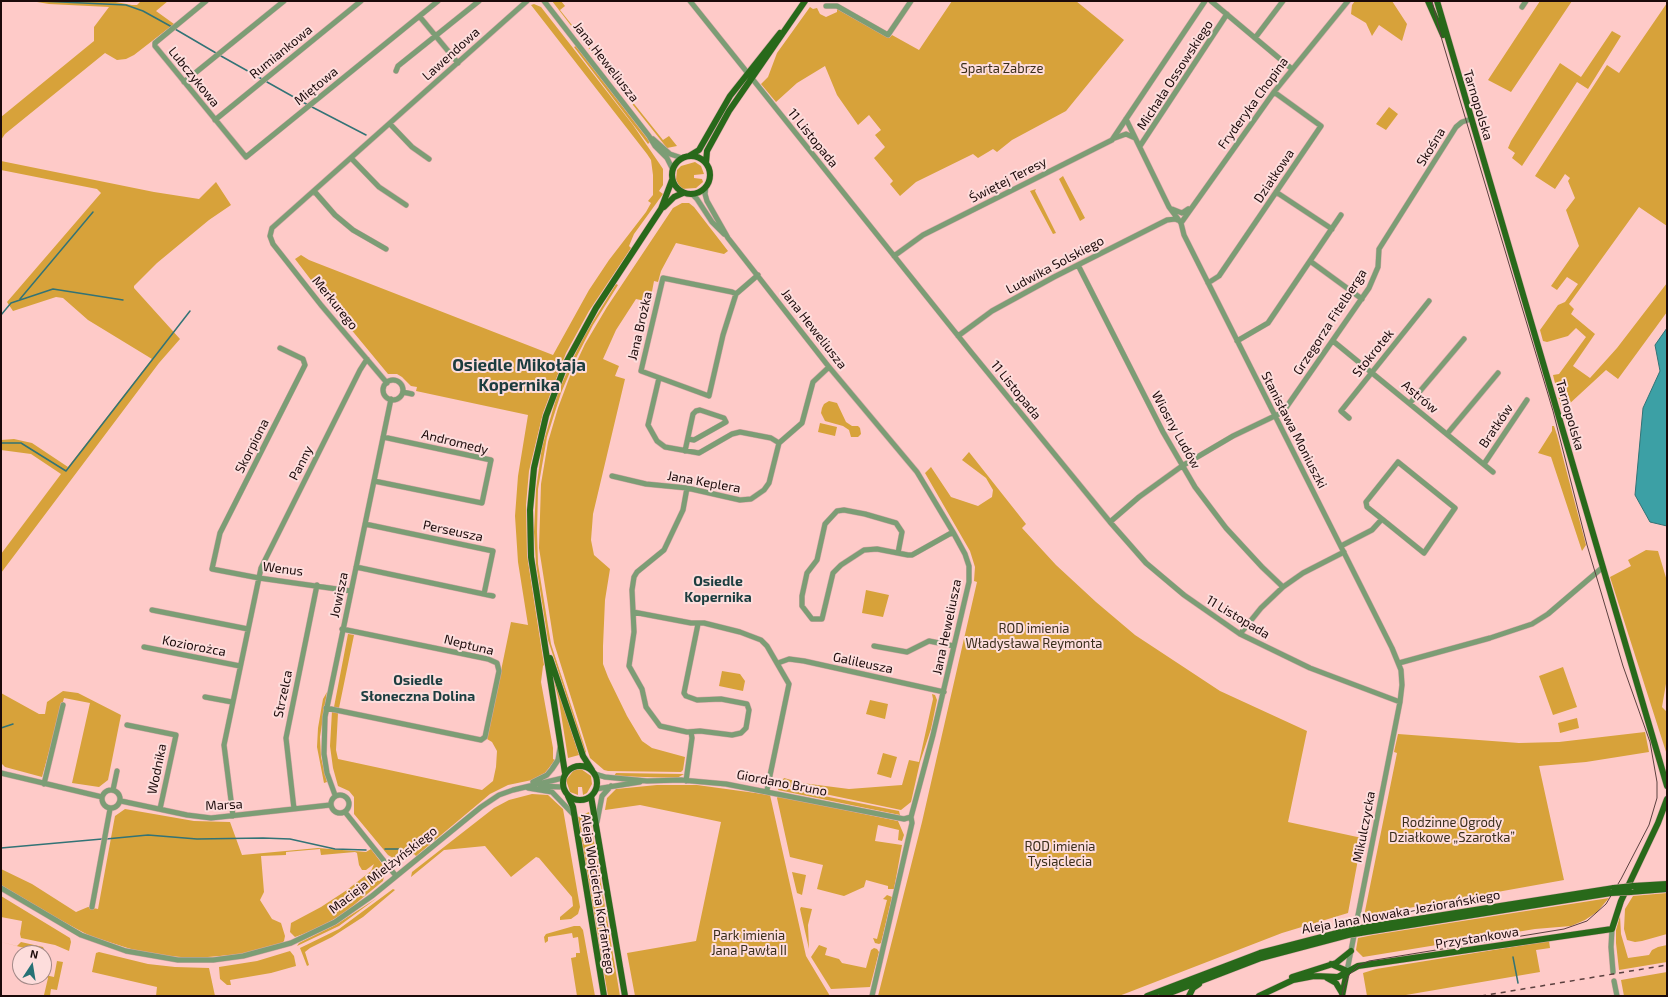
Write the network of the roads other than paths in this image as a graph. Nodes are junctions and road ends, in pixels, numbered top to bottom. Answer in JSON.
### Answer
{"nodes":[{"id":1,"x":206,"y":1,"type":"edge"},
{"id":2,"x":284,"y":1,"type":"edge"},
{"id":3,"x":361,"y":1,"type":"edge"},
{"id":4,"x":438,"y":1,"type":"edge"},
{"id":5,"x":479,"y":1,"type":"edge"},
{"id":6,"x":527,"y":1,"type":"edge"},
{"id":7,"x":544,"y":1,"type":"edge"},
{"id":8,"x":805,"y":1,"type":"edge"},
{"id":9,"x":911,"y":1,"type":"edge"},
{"id":10,"x":1205,"y":1,"type":"edge"},
{"id":11,"x":1211,"y":1,"type":"edge"},
{"id":12,"x":1283,"y":1,"type":"edge"},
{"id":13,"x":1348,"y":1,"type":"edge"},
{"id":14,"x":1428,"y":1,"type":"edge"},
{"id":15,"x":1437,"y":1,"type":"edge"},
{"id":16,"x":1526,"y":1,"type":"edge"},
{"id":17,"x":693,"y":2,"type":"edge"},
{"id":18,"x":826,"y":6,"type":"dead end"},
{"id":19,"x":1522,"y":7,"type":"dead end"},
{"id":20,"x":1227,"y":14,"type":"junction"},
{"id":21,"x":420,"y":17,"type":"junction"},
{"id":22,"x":435,"y":36,"type":"junction"},
{"id":23,"x":1255,"y":38,"type":"junction"},
{"id":24,"x":1450,"y":51,"type":"junction"},
{"id":25,"x":458,"y":63,"type":"junction"},
{"id":26,"x":1292,"y":69,"type":"junction"},
{"id":27,"x":396,"y":71,"type":"dead end"},
{"id":28,"x":750,"y":76,"type":"junction"},
{"id":29,"x":184,"y":82,"type":"junction"},
{"id":30,"x":1274,"y":92,"type":"junction"},
{"id":31,"x":1126,"y":119,"type":"junction"},
{"id":32,"x":1471,"y":119,"type":"junction"},
{"id":33,"x":215,"y":120,"type":"junction"},
{"id":34,"x":390,"y":124,"type":"junction"},
{"id":35,"x":649,"y":136,"type":"junction"},
{"id":36,"x":1114,"y":138,"type":"junction"},
{"id":37,"x":1137,"y":140,"type":"junction"},
{"id":38,"x":1140,"y":146,"type":"junction"},
{"id":39,"x":689,"y":156,"type":"junction"},
{"id":40,"x":351,"y":158,"type":"junction"},
{"id":41,"x":682,"y":158,"type":"junction"},
{"id":42,"x":429,"y":159,"type":"dead end"},
{"id":43,"x":706,"y":163,"type":"junction"},
{"id":44,"x":672,"y":168,"type":"junction"},
{"id":45,"x":672,"y":180,"type":"junction"},
{"id":46,"x":706,"y":186,"type":"junction"},
{"id":47,"x":314,"y":191,"type":"junction"},
{"id":48,"x":1276,"y":192,"type":"junction"},
{"id":49,"x":683,"y":193,"type":"junction"},
{"id":50,"x":1416,"y":193,"type":"joint"},
{"id":51,"x":692,"y":194,"type":"junction"},
{"id":52,"x":406,"y":205,"type":"dead end"},
{"id":53,"x":1191,"y":207,"type":"junction"},
{"id":54,"x":1170,"y":208,"type":"junction"},
{"id":55,"x":661,"y":210,"type":"junction"},
{"id":56,"x":1341,"y":215,"type":"dead end"},
{"id":57,"x":1167,"y":220,"type":"junction"},
{"id":58,"x":1182,"y":223,"type":"junction"},
{"id":59,"x":1332,"y":229,"type":"junction"},
{"id":60,"x":270,"y":236,"type":"joint"},
{"id":61,"x":728,"y":238,"type":"junction"},
{"id":62,"x":386,"y":249,"type":"dead end"},
{"id":63,"x":894,"y":256,"type":"junction"},
{"id":64,"x":1310,"y":261,"type":"junction"},
{"id":65,"x":1078,"y":265,"type":"junction"},
{"id":66,"x":758,"y":275,"type":"junction"},
{"id":67,"x":1208,"y":283,"type":"junction"},
{"id":68,"x":736,"y":294,"type":"junction"},
{"id":69,"x":1362,"y":299,"type":"junction"},
{"id":70,"x":1429,"y":301,"type":"dead end"},
{"id":71,"x":958,"y":336,"type":"junction"},
{"id":72,"x":1464,"y":339,"type":"dead end"},
{"id":73,"x":1237,"y":341,"type":"junction"},
{"id":74,"x":1333,"y":341,"type":"junction"},
{"id":75,"x":280,"y":348,"type":"dead end"},
{"id":76,"x":367,"y":359,"type":"junction"},
{"id":77,"x":829,"y":367,"type":"junction"},
{"id":78,"x":1372,"y":372,"type":"junction"},
{"id":79,"x":1498,"y":373,"type":"dead end"},
{"id":80,"x":659,"y":378,"type":"junction"},
{"id":81,"x":387,"y":383,"type":"junction"},
{"id":82,"x":403,"y":392,"type":"junction"},
{"id":83,"x":412,"y":394,"type":"dead end"},
{"id":84,"x":391,"y":399,"type":"junction"},
{"id":85,"x":1527,"y":400,"type":"dead end"},
{"id":86,"x":1410,"y":403,"type":"junction"},
{"id":87,"x":1275,"y":416,"type":"junction"},
{"id":88,"x":1349,"y":418,"type":"dead end"},
{"id":89,"x":1447,"y":434,"type":"junction"},
{"id":90,"x":383,"y":437,"type":"junction"},
{"id":91,"x":688,"y":439,"type":"junction"},
{"id":92,"x":779,"y":443,"type":"junction"},
{"id":93,"x":685,"y":451,"type":"junction"},
{"id":94,"x":1484,"y":464,"type":"junction"},
{"id":95,"x":1182,"y":466,"type":"junction"},
{"id":96,"x":1492,"y":472,"type":"dead end"},
{"id":97,"x":612,"y":476,"type":"dead end"},
{"id":98,"x":374,"y":481,"type":"junction"},
{"id":99,"x":687,"y":488,"type":"junction"},
{"id":100,"x":1382,"y":519,"type":"junction"},
{"id":101,"x":1110,"y":522,"type":"junction"},
{"id":102,"x":365,"y":524,"type":"junction"},
{"id":103,"x":953,"y":532,"type":"junction"},
{"id":104,"x":1341,"y":546,"type":"junction"},
{"id":105,"x":1344,"y":552,"type":"junction"},
{"id":106,"x":898,"y":553,"type":"junction"},
{"id":107,"x":356,"y":567,"type":"junction"},
{"id":108,"x":1603,"y":567,"type":"junction"},
{"id":109,"x":212,"y":569,"type":"joint"},
{"id":110,"x":259,"y":578,"type":"junction"},
{"id":111,"x":317,"y":585,"type":"junction"},
{"id":112,"x":1283,"y":586,"type":"junction"},
{"id":113,"x":351,"y":591,"type":"junction"},
{"id":114,"x":484,"y":594,"type":"junction"},
{"id":115,"x":493,"y":596,"type":"dead end"},
{"id":116,"x":152,"y":610,"type":"dead end"},
{"id":117,"x":633,"y":612,"type":"junction"},
{"id":118,"x":698,"y":624,"type":"junction"},
{"id":119,"x":248,"y":629,"type":"junction"},
{"id":120,"x":342,"y":629,"type":"junction"},
{"id":121,"x":1240,"y":634,"type":"junction"},
{"id":122,"x":545,"y":642,"type":"junction"},
{"id":123,"x":874,"y":646,"type":"dead end"},
{"id":124,"x":954,"y":646,"type":"junction"},
{"id":125,"x":144,"y":647,"type":"dead end"},
{"id":126,"x":778,"y":663,"type":"junction"},
{"id":127,"x":1399,"y":663,"type":"junction"},
{"id":128,"x":240,"y":666,"type":"junction"},
{"id":129,"x":944,"y":692,"type":"junction"},
{"id":130,"x":205,"y":697,"type":"dead end"},
{"id":131,"x":232,"y":702,"type":"junction"},
{"id":132,"x":1400,"y":702,"type":"junction"},
{"id":133,"x":63,"y":705,"type":"dead end"},
{"id":134,"x":326,"y":708,"type":"junction"},
{"id":135,"x":127,"y":725,"type":"dead end"},
{"id":136,"x":691,"y":732,"type":"junction"},
{"id":137,"x":561,"y":739,"type":"junction"},
{"id":138,"x":117,"y":771,"type":"dead end"},
{"id":139,"x":593,"y":772,"type":"junction"},
{"id":140,"x":1,"y":773,"type":"edge"},
{"id":141,"x":564,"y":775,"type":"junction"},
{"id":142,"x":686,"y":780,"type":"junction"},
{"id":143,"x":647,"y":781,"type":"junction"},
{"id":144,"x":44,"y":784,"type":"junction"},
{"id":145,"x":611,"y":786,"type":"junction"},
{"id":146,"x":1667,"y":786,"type":"edge"},
{"id":147,"x":524,"y":787,"type":"junction"},
{"id":148,"x":563,"y":787,"type":"junction"},
{"id":149,"x":596,"y":789,"type":"junction"},
{"id":150,"x":113,"y":790,"type":"junction"},
{"id":151,"x":767,"y":790,"type":"junction"},
{"id":152,"x":335,"y":796,"type":"junction"},
{"id":153,"x":568,"y":796,"type":"junction"},
{"id":154,"x":591,"y":796,"type":"junction"},
{"id":155,"x":102,"y":797,"type":"junction"},
{"id":156,"x":121,"y":801,"type":"junction"},
{"id":157,"x":1667,"y":802,"type":"edge"},
{"id":158,"x":330,"y":805,"type":"junction"},
{"id":159,"x":110,"y":809,"type":"junction"},
{"id":160,"x":160,"y":809,"type":"junction"},
{"id":161,"x":294,"y":809,"type":"junction"},
{"id":162,"x":345,"y":812,"type":"junction"},
{"id":163,"x":1665,"y":812,"type":"edge"},
{"id":164,"x":574,"y":814,"type":"junction"},
{"id":165,"x":233,"y":816,"type":"junction"},
{"id":166,"x":911,"y":817,"type":"junction"},
{"id":167,"x":596,"y":827,"type":"junction"},
{"id":168,"x":396,"y":876,"type":"junction"},
{"id":169,"x":1667,"y":885,"type":"edge"},
{"id":170,"x":1,"y":888,"type":"edge"},
{"id":171,"x":92,"y":906,"type":"dead end"},
{"id":172,"x":1612,"y":929,"type":"junction"},
{"id":173,"x":1348,"y":933,"type":"junction"},
{"id":174,"x":1351,"y":951,"type":"junction"},
{"id":175,"x":1331,"y":964,"type":"junction"},
{"id":176,"x":1347,"y":972,"type":"junction"},
{"id":177,"x":1613,"y":972,"type":"dead end"},
{"id":178,"x":1219,"y":973,"type":"junction"},
{"id":179,"x":1326,"y":978,"type":"junction"},
{"id":180,"x":1614,"y":981,"type":"dead end"},
{"id":181,"x":1342,"y":995,"type":"edge"},
{"id":182,"x":604,"y":996,"type":"edge"},
{"id":183,"x":625,"y":996,"type":"edge"},
{"id":184,"x":872,"y":996,"type":"edge"},
{"id":185,"x":1148,"y":996,"type":"edge"},
{"id":186,"x":1162,"y":996,"type":"edge"},
{"id":187,"x":1189,"y":996,"type":"edge"},
{"id":188,"x":1253,"y":996,"type":"edge"},
{"id":189,"x":1258,"y":996,"type":"edge"},
{"id":190,"x":1617,"y":996,"type":"edge"}],
"edges":[{"from":1,"to":29,"type":"street","name":"Lubczykowa"},
{"from":2,"to":29,"type":"street"},
{"from":3,"to":33,"type":"street","name":"Rumiankowa"},
{"from":4,"to":21,"type":"street","name":"Miętowa"},
{"from":5,"to":22,"type":"street"},
{"from":6,"to":25,"type":"street","name":"Lawendowa"},
{"from":7,"to":35,"type":"street","name":"Jana Heweliusza"},
{"from":8,"to":28,"type":"main road"},
{"from":9,"to":18,"type":"street"},
{"from":10,"to":31,"type":"street"},
{"from":11,"to":20,"type":"street"},
{"from":12,"to":23,"type":"street"},
{"from":13,"to":26,"type":"street","name":"Fryderyka Chopina"},
{"from":14,"to":24,"type":"main road","name":"Tarnopolska"},
{"from":15,"to":24,"type":"main road","name":"Tarnopolska"},
{"from":16,"to":19,"type":"street"},
{"from":17,"to":28,"type":"street","name":"11 Listopada"},
{"from":20,"to":23,"type":"street"},
{"from":20,"to":38,"type":"street","name":"Michała Ossowskiego"},
{"from":21,"to":22,"type":"street"},
{"from":21,"to":33,"type":"street","name":"Miętowa"},
{"from":22,"to":25,"type":"street"},
{"from":22,"to":27,"type":"street"},
{"from":23,"to":26,"type":"street"},
{"from":24,"to":32,"type":"main road","name":"Tarnopolska"},
{"from":25,"to":34,"type":"street","name":"Lawendowa"},
{"from":26,"to":30,"type":"street","name":"Fryderyka Chopina"},
{"from":28,"to":39,"type":"main road"},
{"from":28,"to":43,"type":"main road"},
{"from":28,"to":63,"type":"street","name":"11 Listopada"},
{"from":29,"to":33,"type":"street","name":"Lubczykowa"},
{"from":30,"to":48,"type":"street","name":"Działkowa"},
{"from":30,"to":53,"type":"street","name":"Fryderyka Chopina"},
{"from":31,"to":36,"type":"street"},
{"from":31,"to":37,"type":"street","name":"Stanisława Moniuszki"},
{"from":32,"to":50,"type":"street","name":"Skośna"},
{"from":32,"to":108,"type":"main road","name":"Tarnopolska"},
{"from":34,"to":40,"type":"street","name":"Lawendowa"},
{"from":34,"to":42,"type":"street"},
{"from":35,"to":41,"type":"street","name":"Jana Heweliusza"},
{"from":35,"to":44,"type":"street","name":"Jana Heweliusza"},
{"from":36,"to":37,"type":"street"},
{"from":36,"to":63,"type":"street","name":"Świętej Teresy"},
{"from":37,"to":38,"type":"street","name":"Stanisława Moniuszki"},
{"from":38,"to":54,"type":"street","name":"Stanisława Moniuszki"},
{"from":39,"to":41,"type":"main road"},
{"from":39,"to":43,"type":"main road"},
{"from":40,"to":47,"type":"street","name":"Lawendowa"},
{"from":40,"to":52,"type":"street"},
{"from":41,"to":44,"type":"main road"},
{"from":43,"to":46,"type":"main road"},
{"from":44,"to":45,"type":"main road"},
{"from":45,"to":49,"type":"main road"},
{"from":45,"to":55,"type":"main road"},
{"from":46,"to":51,"type":"main road"},
{"from":46,"to":61,"type":"street","name":"Jana Heweliusza"},
{"from":47,"to":60,"type":"street","name":"Lawendowa"},
{"from":47,"to":62,"type":"street"},
{"from":48,"to":59,"type":"street"},
{"from":48,"to":67,"type":"street","name":"Działkowa"},
{"from":49,"to":51,"type":"main road"},
{"from":49,"to":55,"type":"main road"},
{"from":50,"to":69,"type":"street","name":"Grzegorza Fitelberga"},
{"from":51,"to":61,"type":"street","name":"Jana Heweliusza"},
{"from":53,"to":54,"type":"street"},
{"from":53,"to":58,"type":"street","name":"Fryderyka Chopina"},
{"from":54,"to":57,"type":"street"},
{"from":54,"to":58,"type":"street","name":"Stanisława Moniuszki"},
{"from":55,"to":122,"type":"main road"},
{"from":56,"to":59,"type":"street"},
{"from":57,"to":58,"type":"street"},
{"from":57,"to":65,"type":"street","name":"Ludwika Solskiego"},
{"from":58,"to":67,"type":"street","name":"Stanisława Moniuszki"},
{"from":59,"to":64,"type":"street"},
{"from":60,"to":76,"type":"street","name":"Merkurego"},
{"from":61,"to":66,"type":"street","name":"Jana Heweliusza"},
{"from":63,"to":71,"type":"street","name":"11 Listopada"},
{"from":64,"to":69,"type":"street"},
{"from":64,"to":73,"type":"street"},
{"from":65,"to":71,"type":"street","name":"Ludwika Solskiego"},
{"from":65,"to":95,"type":"street","name":"Wiosny Ludów"},
{"from":66,"to":68,"type":"street"},
{"from":66,"to":77,"type":"street","name":"Jana Heweliusza"},
{"from":67,"to":73,"type":"street","name":"Stanisława Moniuszki"},
{"from":68,"to":80,"type":"street","name":"Jana Brożka"},
{"from":68,"to":80,"type":"street","name":"Jana Brożka"},
{"from":69,"to":74,"type":"street","name":"Grzegorza Fitelberga"},
{"from":70,"to":78,"type":"street","name":"Stokrotek"},
{"from":71,"to":101,"type":"street","name":"11 Listopada"},
{"from":72,"to":86,"type":"street"},
{"from":73,"to":87,"type":"street","name":"Stanisława Moniuszki"},
{"from":74,"to":78,"type":"street","name":"Astrów"},
{"from":74,"to":87,"type":"street","name":"Grzegorza Fitelberga"},
{"from":75,"to":109,"type":"street","name":"Skorpiona"},
{"from":76,"to":81,"type":"street","name":"Merkurego"},
{"from":76,"to":110,"type":"street","name":"Panny"},
{"from":77,"to":92,"type":"street"},
{"from":77,"to":103,"type":"street","name":"Jana Heweliusza"},
{"from":78,"to":86,"type":"street","name":"Astrów"},
{"from":78,"to":88,"type":"street","name":"Stokrotek"},
{"from":79,"to":89,"type":"street"},
{"from":80,"to":93,"type":"street"},
{"from":81,"to":82,"type":"street"},
{"from":81,"to":84,"type":"street","name":"Jowisza"},
{"from":82,"to":83,"type":"street"},
{"from":82,"to":84,"type":"street"},
{"from":84,"to":90,"type":"street","name":"Jowisza"},
{"from":85,"to":94,"type":"street","name":"Bratków"},
{"from":86,"to":89,"type":"street","name":"Astrów"},
{"from":87,"to":95,"type":"street","name":"Grzegorza Fitelberga"},
{"from":87,"to":104,"type":"street","name":"Stanisława Moniuszki"},
{"from":89,"to":94,"type":"street","name":"Astrów"},
{"from":90,"to":98,"type":"street","name":"Jowisza"},
{"from":90,"to":98,"type":"street","name":"Andromedy"},
{"from":91,"to":91,"type":"street"},
{"from":91,"to":93,"type":"street"},
{"from":92,"to":93,"type":"street"},
{"from":92,"to":99,"type":"street","name":"Jana Keplera"},
{"from":94,"to":96,"type":"street","name":"Astrów"},
{"from":95,"to":101,"type":"street","name":"Grzegorza Fitelberga"},
{"from":95,"to":112,"type":"street","name":"Wiosny Ludów"},
{"from":97,"to":99,"type":"street","name":"Jana Keplera"},
{"from":98,"to":102,"type":"street","name":"Jowisza"},
{"from":99,"to":117,"type":"street"},
{"from":100,"to":100,"type":"street"},
{"from":100,"to":104,"type":"street"},
{"from":101,"to":121,"type":"street","name":"11 Listopada"},
{"from":102,"to":107,"type":"street","name":"Jowisza"},
{"from":102,"to":114,"type":"street","name":"Perseusza"},
{"from":103,"to":106,"type":"street"},
{"from":103,"to":124,"type":"street","name":"Jana Heweliusza"},
{"from":104,"to":105,"type":"street","name":"Stanisława Moniuszki"},
{"from":105,"to":112,"type":"street"},
{"from":105,"to":127,"type":"street","name":"Stanisława Moniuszki"},
{"from":106,"to":106,"type":"street"},
{"from":107,"to":113,"type":"street","name":"Jowisza"},
{"from":107,"to":114,"type":"street"},
{"from":108,"to":127,"type":"street"},
{"from":108,"to":146,"type":"main road","name":"Tarnopolska"},
{"from":109,"to":110,"type":"street","name":"Wenus"},
{"from":110,"to":111,"type":"street","name":"Wenus"},
{"from":110,"to":119,"type":"street","name":"Koziorożca"},
{"from":111,"to":113,"type":"street","name":"Wenus"},
{"from":111,"to":161,"type":"street","name":"Strzelca"},
{"from":112,"to":121,"type":"street"},
{"from":113,"to":120,"type":"street","name":"Jowisza"},
{"from":114,"to":115,"type":"street"},
{"from":116,"to":119,"type":"street","name":"Koziorożca"},
{"from":117,"to":118,"type":"street"},
{"from":117,"to":136,"type":"street"},
{"from":118,"to":126,"type":"street"},
{"from":118,"to":136,"type":"street"},
{"from":119,"to":128,"type":"street","name":"Koziorożca"},
{"from":120,"to":134,"type":"street","name":"Jowisza"},
{"from":120,"to":134,"type":"street","name":"Neptuna"},
{"from":121,"to":132,"type":"street","name":"11 Listopada"},
{"from":122,"to":137,"type":"main road"},
{"from":122,"to":139,"type":"main road"},
{"from":123,"to":124,"type":"street","name":"Galileusza"},
{"from":124,"to":129,"type":"street","name":"Jana Heweliusza"},
{"from":125,"to":128,"type":"street","name":"Koziorożca"},
{"from":126,"to":129,"type":"street","name":"Galileusza"},
{"from":126,"to":151,"type":"street"},
{"from":127,"to":132,"type":"street","name":"Mikulczycka"},
{"from":128,"to":131,"type":"street","name":"Koziorożca"},
{"from":129,"to":166,"type":"street","name":"Jana Heweliusza"},
{"from":130,"to":131,"type":"street"},
{"from":131,"to":165,"type":"street","name":"Koziorożca"},
{"from":132,"to":174,"type":"street","name":"Mikulczycka"},
{"from":133,"to":144,"type":"street"},
{"from":134,"to":152,"type":"street","name":"Jowisza"},
{"from":135,"to":160,"type":"street","name":"Wodnika"},
{"from":136,"to":142,"type":"street"},
{"from":137,"to":141,"type":"main road"},
{"from":137,"to":147,"type":"street"},
{"from":138,"to":150,"type":"street"},
{"from":139,"to":141,"type":"main road"},
{"from":139,"to":143,"type":"street","name":"Giordano Bruno"},
{"from":139,"to":149,"type":"main road"},
{"from":140,"to":144,"type":"street"},
{"from":141,"to":147,"type":"street","name":"Macieja Mielżyńskiego"},
{"from":141,"to":148,"type":"main road"},
{"from":142,"to":143,"type":"street","name":"Giordano Bruno"},
{"from":142,"to":151,"type":"street","name":"Giordano Bruno"},
{"from":143,"to":145,"type":"street","name":"Giordano Bruno"},
{"from":144,"to":155,"type":"street"},
{"from":145,"to":149,"type":"street","name":"Giordano Bruno"},
{"from":145,"to":167,"type":"street"},
{"from":147,"to":148,"type":"street","name":"Macieja Mielżyńskiego"},
{"from":147,"to":164,"type":"street"},
{"from":147,"to":168,"type":"street","name":"Macieja Mielżyńskiego"},
{"from":148,"to":153,"type":"main road"},
{"from":149,"to":154,"type":"main road"},
{"from":150,"to":155,"type":"street"},
{"from":150,"to":156,"type":"street"},
{"from":151,"to":166,"type":"street","name":"Giordano Bruno"},
{"from":152,"to":158,"type":"street"},
{"from":152,"to":162,"type":"street"},
{"from":153,"to":154,"type":"main road"},
{"from":153,"to":164,"type":"main road","name":"Aleja Wojciecha Korfantego"},
{"from":154,"to":167,"type":"main road","name":"Aleja Wojciecha Korfantego"},
{"from":155,"to":159,"type":"street"},
{"from":156,"to":159,"type":"street"},
{"from":156,"to":160,"type":"street","name":"Marsa"},
{"from":157,"to":163,"type":"main road"},
{"from":158,"to":161,"type":"street","name":"Marsa"},
{"from":158,"to":162,"type":"street"},
{"from":159,"to":171,"type":"street"},
{"from":160,"to":165,"type":"street","name":"Marsa"},
{"from":161,"to":165,"type":"street","name":"Marsa"},
{"from":162,"to":168,"type":"street"},
{"from":163,"to":172,"type":"main road"},
{"from":164,"to":182,"type":"main road","name":"Aleja Wojciecha Korfantego"},
{"from":166,"to":184,"type":"street","name":"Jana Heweliusza"},
{"from":167,"to":183,"type":"main road","name":"Aleja Wojciecha Korfantego"},
{"from":168,"to":170,"type":"street","name":"Macieja Mielżyńskiego"},
{"from":169,"to":173,"type":"main road","name":"Aleja Jana Nowaka-Jeziorańskiego","bridge":true},
{"from":172,"to":176,"type":"main road","name":"Przystankowa"},
{"from":172,"to":177,"type":"street"},
{"from":173,"to":178,"type":"main road","name":"Aleja Jana Nowaka-Jeziorańskiego"},
{"from":173,"to":185,"type":"main road","name":"Aleja Jana Nowaka-Jeziorańskiego"},
{"from":174,"to":175,"type":"main road"},
{"from":174,"to":176,"type":"street","name":"Mikulczycka"},
{"from":175,"to":176,"type":"main road"},
{"from":175,"to":188,"type":"main road"},
{"from":176,"to":179,"type":"main road","name":"Przystankowa"},
{"from":176,"to":181,"type":"main road","name":"Mikulczycka"},
{"from":178,"to":186,"type":"main road","name":"Aleja Jana Nowaka-Jeziorańskiego"},
{"from":178,"to":187,"type":"main road"},
{"from":179,"to":181,"type":"main road"},
{"from":179,"to":189,"type":"main road","name":"Przystankowa"},
{"from":180,"to":190,"type":"street"}]}
